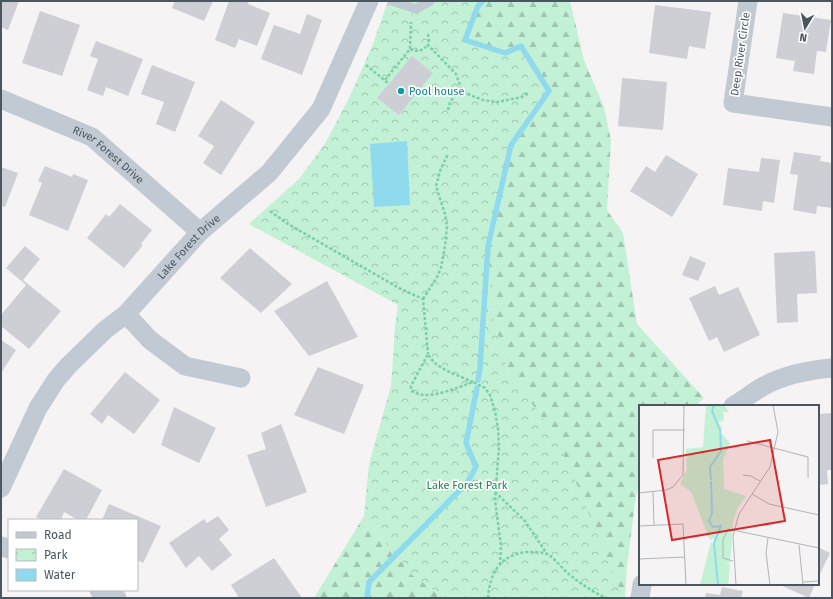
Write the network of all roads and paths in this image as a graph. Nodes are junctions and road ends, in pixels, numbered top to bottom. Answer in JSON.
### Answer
{"nodes":[{"id":1,"x":369,"y":1,"type":"edge"},
{"id":2,"x":392,"y":1,"type":"edge"},
{"id":3,"x":430,"y":1,"type":"edge"},
{"id":4,"x":748,"y":1,"type":"edge"},
{"id":5,"x":411,"y":20,"type":"dead end"},
{"id":6,"x":428,"y":34,"type":"dead end"},
{"id":7,"x":428,"y":45,"type":"junction"},
{"id":8,"x":410,"y":48,"type":"junction"},
{"id":9,"x":366,"y":65,"type":"dead end"},
{"id":10,"x":385,"y":80,"type":"junction"},
{"id":11,"x":389,"y":84,"type":"dead end"},
{"id":12,"x":461,"y":88,"type":"junction"},
{"id":13,"x":529,"y":92,"type":"dead end"},
{"id":14,"x":1,"y":99,"type":"edge"},
{"id":15,"x":448,"y":110,"type":"dead end"},
{"id":16,"x":832,"y":117,"type":"edge"},
{"id":17,"x":448,"y":154,"type":"dead end"},
{"id":18,"x":270,"y":211,"type":"dead end"},
{"id":19,"x":200,"y":232,"type":"junction"},
{"id":20,"x":423,"y":299,"type":"junction"},
{"id":21,"x":126,"y":314,"type":"junction"},
{"id":22,"x":428,"y":354,"type":"junction"},
{"id":23,"x":832,"y":368,"type":"edge"},
{"id":24,"x":241,"y":378,"type":"dead end"},
{"id":25,"x":473,"y":382,"type":"junction"},
{"id":26,"x":734,"y":405,"type":"edge"},
{"id":27,"x":1,"y":488,"type":"edge"},
{"id":28,"x":495,"y":492,"type":"junction"},
{"id":29,"x":548,"y":554,"type":"junction"},
{"id":30,"x":500,"y":565,"type":"junction"},
{"id":31,"x":642,"y":585,"type":"edge"},
{"id":32,"x":101,"y":591,"type":"edge"},
{"id":33,"x":117,"y":598,"type":"edge"},
{"id":34,"x":488,"y":598,"type":"edge"},
{"id":35,"x":606,"y":598,"type":"edge"},
{"id":36,"x":640,"y":598,"type":"edge"}],
"edges":[{"from":1,"to":19,"type":"street","name":"Lake Forest Drive"},
{"from":2,"to":3,"type":"lane"},
{"from":4,"to":16,"type":"street","name":"Deep River Circle"},
{"from":5,"to":8,"type":"path"},
{"from":6,"to":7,"type":"path"},
{"from":7,"to":8,"type":"path"},
{"from":7,"to":12,"type":"path"},
{"from":8,"to":10,"type":"path"},
{"from":9,"to":10,"type":"path"},
{"from":10,"to":11,"type":"path"},
{"from":12,"to":13,"type":"path"},
{"from":12,"to":15,"type":"path"},
{"from":14,"to":19,"type":"street","name":"River Forest Drive"},
{"from":17,"to":20,"type":"path"},
{"from":18,"to":20,"type":"path"},
{"from":19,"to":21,"type":"street","name":"Lake Forest Drive"},
{"from":20,"to":22,"type":"path"},
{"from":21,"to":24,"type":"street"},
{"from":21,"to":27,"type":"street","name":"Lake Forest Drive"},
{"from":22,"to":25,"type":"path"},
{"from":22,"to":25,"type":"path"},
{"from":23,"to":26,"type":"street"},
{"from":25,"to":28,"type":"path"},
{"from":28,"to":29,"type":"path"},
{"from":28,"to":30,"type":"path"},
{"from":29,"to":30,"type":"path"},
{"from":29,"to":35,"type":"path"},
{"from":30,"to":34,"type":"path"},
{"from":31,"to":36,"type":"street"},
{"from":32,"to":33,"type":"street"}]}
